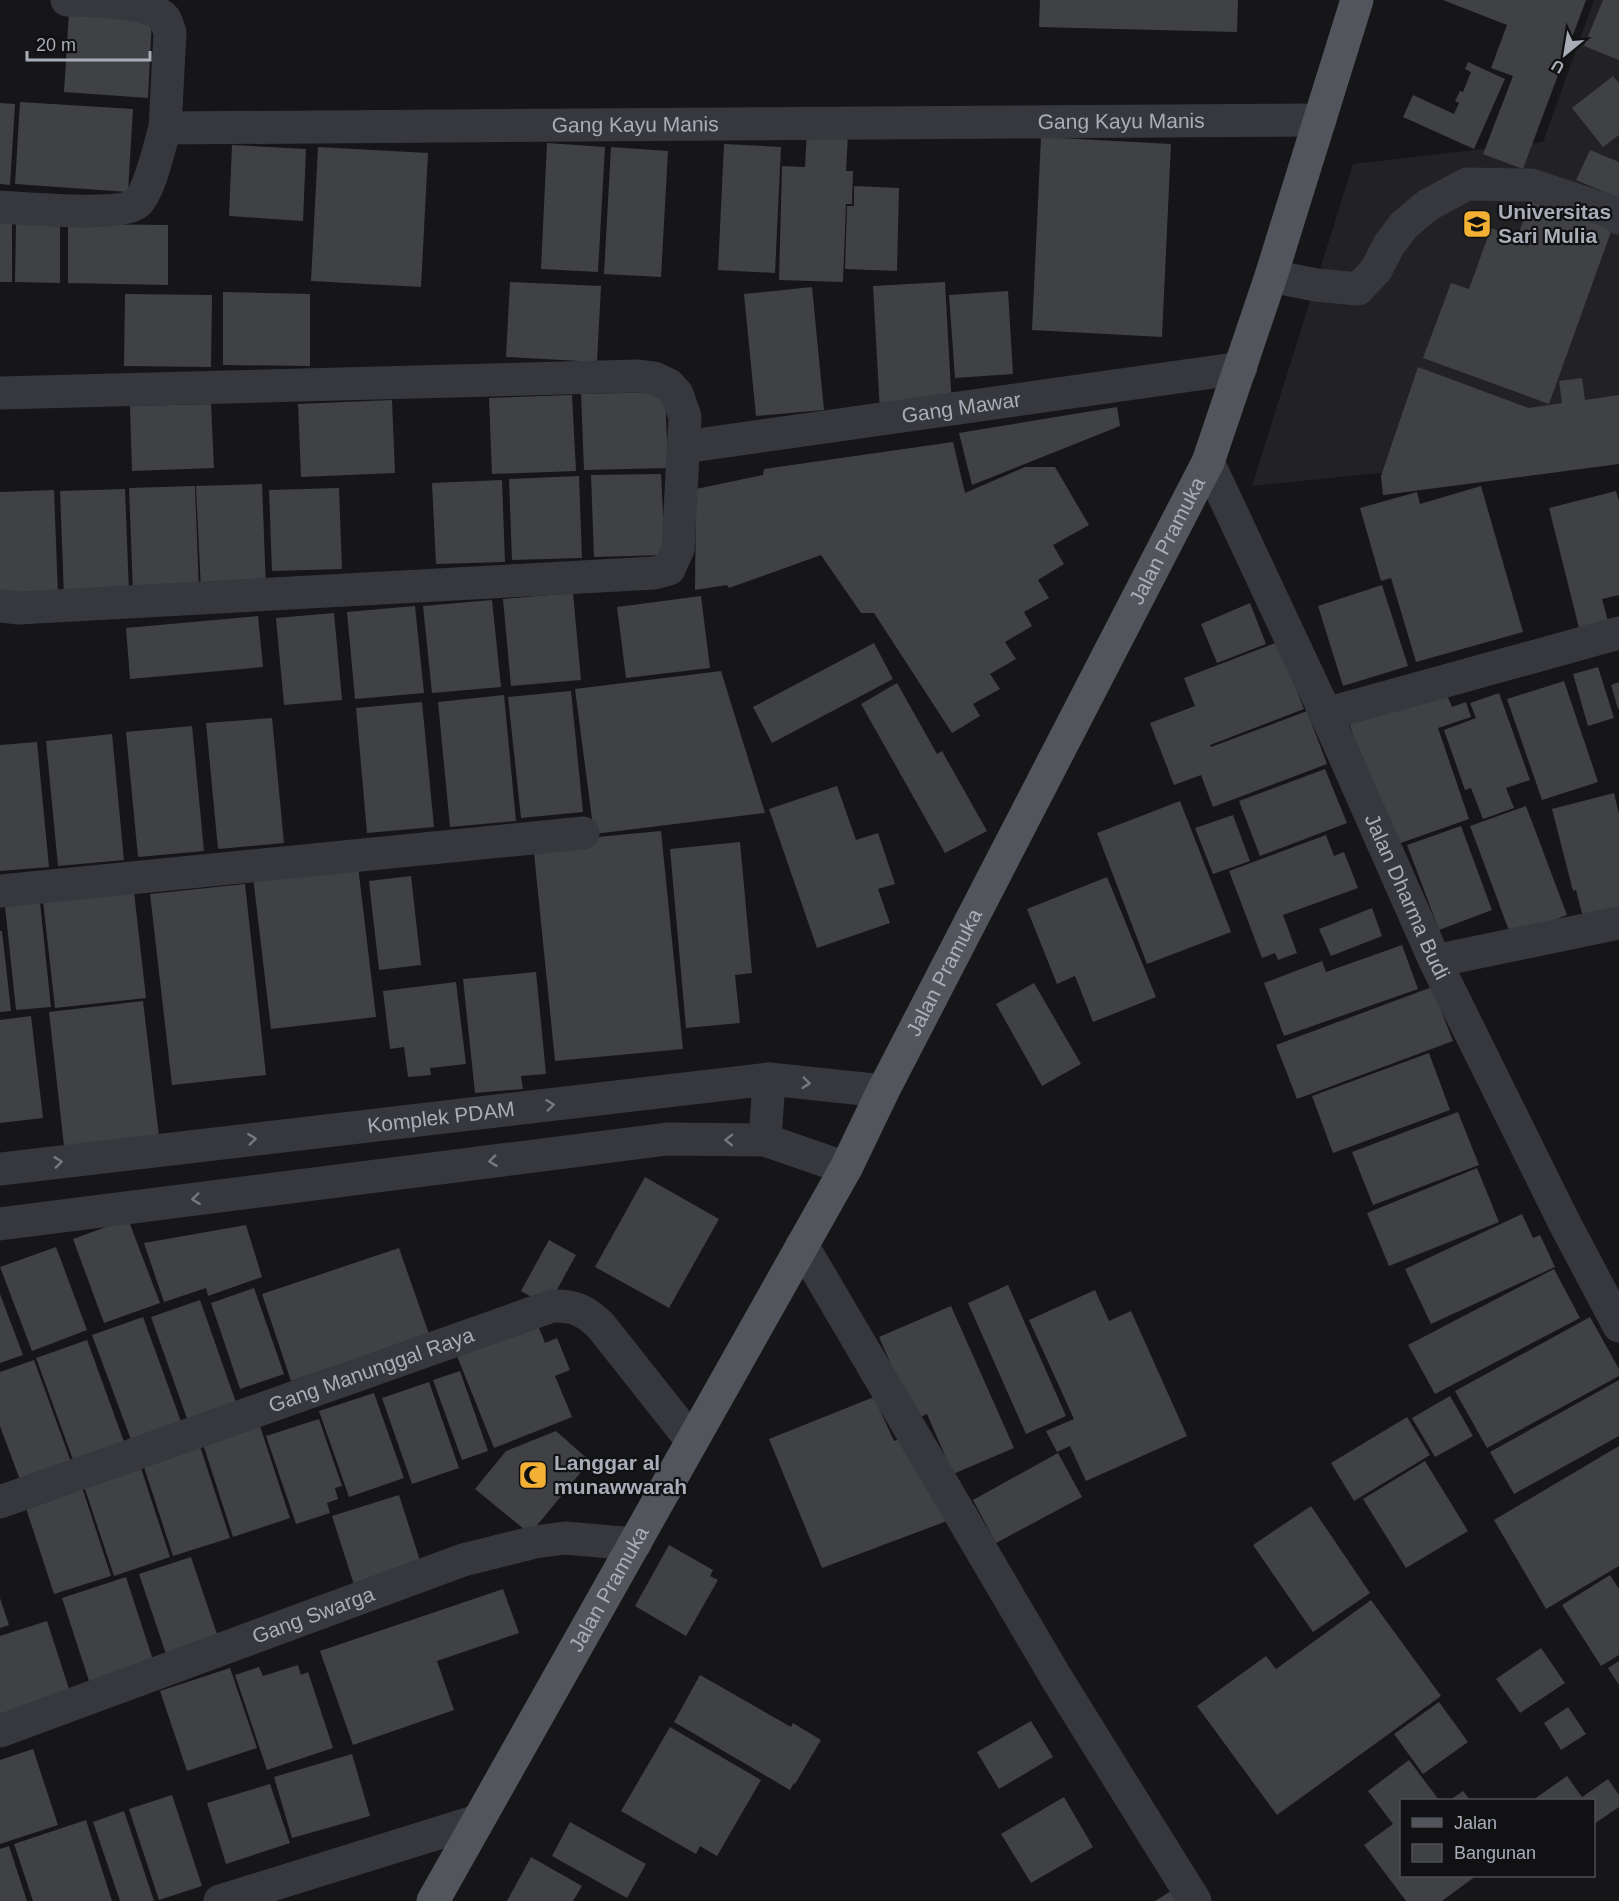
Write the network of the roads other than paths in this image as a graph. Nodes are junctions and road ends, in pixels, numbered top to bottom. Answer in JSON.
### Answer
{"nodes":[{"id":1,"x":67,"y":0,"type":"edge"},
{"id":2,"x":1357,"y":0,"type":"edge"},
{"id":3,"x":1320,"y":120,"type":"junction"},
{"id":4,"x":165,"y":128,"type":"junction"},
{"id":5,"x":0,"y":207,"type":"edge"},
{"id":6,"x":1619,"y":218,"type":"edge"},
{"id":7,"x":1271,"y":276,"type":"junction"},
{"id":8,"x":1241,"y":368,"type":"junction"},
{"id":9,"x":0,"y":393,"type":"edge"},
{"id":10,"x":684,"y":447,"type":"junction"},
{"id":11,"x":1209,"y":462,"type":"junction"},
{"id":12,"x":0,"y":606,"type":"edge"},
{"id":13,"x":1619,"y":633,"type":"edge"},
{"id":14,"x":1326,"y":714,"type":"junction"},
{"id":15,"x":583,"y":833,"type":"dead end"},
{"id":16,"x":0,"y":891,"type":"edge"},
{"id":17,"x":1619,"y":923,"type":"edge"},
{"id":18,"x":1435,"y":961,"type":"junction"},
{"id":19,"x":770,"y":1079,"type":"junction"},
{"id":20,"x":883,"y":1091,"type":"junction"},
{"id":21,"x":765,"y":1140,"type":"junction"},
{"id":22,"x":846,"y":1168,"type":"junction"},
{"id":23,"x":0,"y":1169,"type":"edge"},
{"id":24,"x":0,"y":1224,"type":"edge"},
{"id":25,"x":802,"y":1245,"type":"junction"},
{"id":26,"x":1619,"y":1326,"type":"edge"},
{"id":27,"x":692,"y":1441,"type":"junction"},
{"id":28,"x":0,"y":1502,"type":"edge"},
{"id":29,"x":635,"y":1544,"type":"junction"},
{"id":30,"x":0,"y":1731,"type":"edge"},
{"id":31,"x":477,"y":1821,"type":"junction"},
{"id":32,"x":220,"y":1901,"type":"edge"},
{"id":33,"x":433,"y":1901,"type":"edge"},
{"id":34,"x":1195,"y":1901,"type":"edge"}],
"edges":[{"from":1,"to":4,"type":"street"},
{"from":2,"to":3,"type":"main road","name":"Jalan Pramuka"},
{"from":3,"to":4,"type":"street","name":"Gang Kayu Manis"},
{"from":3,"to":7,"type":"main road","name":"Jalan Pramuka"},
{"from":4,"to":5,"type":"street"},
{"from":6,"to":7,"type":"street"},
{"from":7,"to":8,"type":"main road","name":"Jalan Pramuka"},
{"from":8,"to":10,"type":"street","name":"Gang Mawar"},
{"from":8,"to":11,"type":"main road","name":"Jalan Pramuka"},
{"from":9,"to":10,"type":"street"},
{"from":10,"to":12,"type":"street"},
{"from":11,"to":14,"type":"street","name":"Jalan Dharma Budi"},
{"from":11,"to":20,"type":"main road","name":"Jalan Pramuka"},
{"from":13,"to":14,"type":"street"},
{"from":14,"to":18,"type":"street","name":"Jalan Dharma Budi"},
{"from":15,"to":16,"type":"street"},
{"from":17,"to":18,"type":"street"},
{"from":18,"to":26,"type":"street","name":"Jalan Dharma Budi"},
{"from":19,"to":20,"type":"street","name":"Komplek PDAM","one_way":true},
{"from":19,"to":21,"type":"street"},
{"from":23,"to":19,"type":"street","name":"Komplek PDAM","one_way":true},
{"from":20,"to":22,"type":"main road","name":"Jalan Pramuka"},
{"from":21,"to":22,"type":"street"},
{"from":21,"to":24,"type":"street","one_way":true},
{"from":22,"to":25,"type":"main road","name":"Jalan Pramuka"},
{"from":25,"to":27,"type":"main road","name":"Jalan Pramuka"},
{"from":25,"to":34,"type":"street"},
{"from":27,"to":28,"type":"street","name":"Gang Manunggal Raya"},
{"from":27,"to":29,"type":"main road","name":"Jalan Pramuka"},
{"from":29,"to":30,"type":"street","name":"Gang Swarga"},
{"from":29,"to":31,"type":"main road","name":"Jalan Pramuka"},
{"from":31,"to":32,"type":"street"},
{"from":31,"to":33,"type":"main road","name":"Jalan Pramuka"}]}
